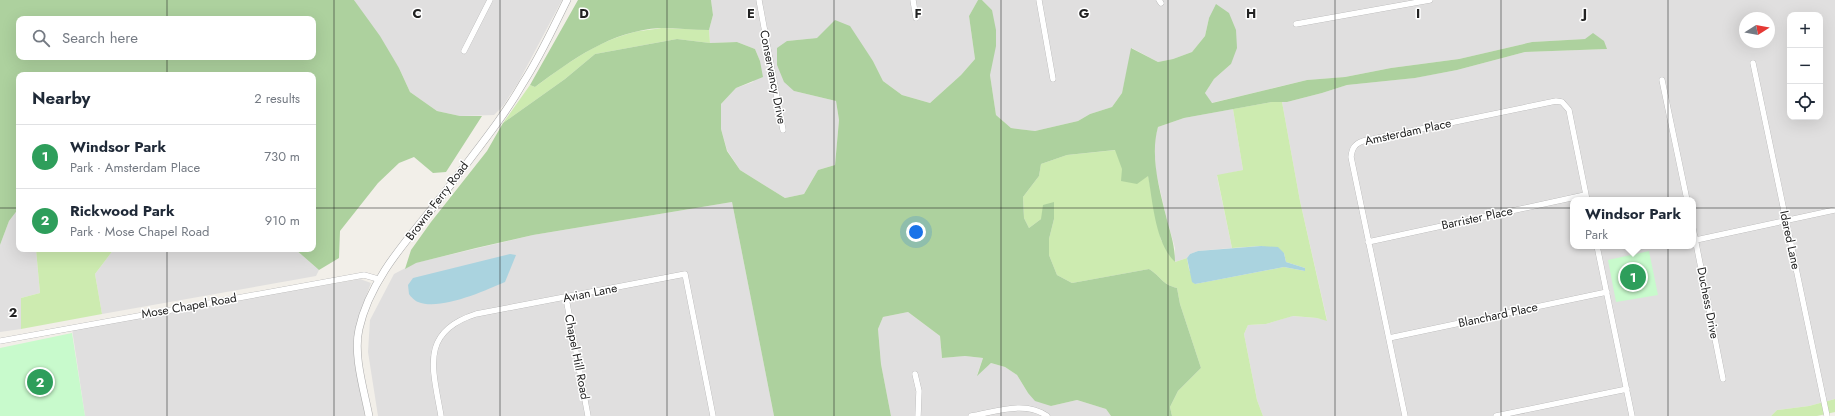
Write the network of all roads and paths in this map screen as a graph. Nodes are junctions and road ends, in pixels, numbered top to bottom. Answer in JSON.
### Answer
{"nodes":[{"id":1,"x":490,"y":0,"type":"edge"},
{"id":2,"x":567,"y":0,"type":"edge"},
{"id":3,"x":759,"y":0,"type":"edge"},
{"id":4,"x":913,"y":0,"type":"edge"},
{"id":5,"x":1038,"y":0,"type":"edge"},
{"id":6,"x":1430,"y":0,"type":"edge"},
{"id":7,"x":916,"y":18,"type":"dead end"},
{"id":8,"x":1296,"y":24,"type":"dead end"},
{"id":9,"x":464,"y":51,"type":"dead end"},
{"id":10,"x":1753,"y":63,"type":"dead end"},
{"id":11,"x":1053,"y":79,"type":"dead end"},
{"id":12,"x":1662,"y":80,"type":"dead end"},
{"id":13,"x":783,"y":130,"type":"dead end"},
{"id":14,"x":1586,"y":197,"type":"edge"},
{"id":15,"x":1686,"y":197,"type":"edge"},
{"id":16,"x":1570,"y":200,"type":"edge"},
{"id":17,"x":1835,"y":210,"type":"edge"},
{"id":18,"x":1786,"y":220,"type":"junction"},
{"id":19,"x":1696,"y":240,"type":"joint"},
{"id":20,"x":1368,"y":242,"type":"junction"},
{"id":21,"x":1598,"y":249,"type":"edge"},
{"id":22,"x":378,"y":279,"type":"junction"},
{"id":23,"x":1607,"y":292,"type":"junction"},
{"id":24,"x":566,"y":298,"type":"junction"},
{"id":25,"x":1389,"y":338,"type":"junction"},
{"id":26,"x":0,"y":341,"type":"edge"},
{"id":27,"x":915,"y":374,"type":"dead end"},
{"id":28,"x":1723,"y":379,"type":"dead end"},
{"id":29,"x":1626,"y":389,"type":"junction"},
{"id":30,"x":369,"y":416,"type":"edge"},
{"id":31,"x":441,"y":416,"type":"edge"},
{"id":32,"x":588,"y":416,"type":"edge"},
{"id":33,"x":713,"y":416,"type":"edge"},
{"id":34,"x":918,"y":416,"type":"edge"},
{"id":35,"x":971,"y":416,"type":"edge"},
{"id":36,"x":1046,"y":416,"type":"edge"},
{"id":37,"x":1405,"y":416,"type":"edge"},
{"id":38,"x":1496,"y":416,"type":"edge"},
{"id":39,"x":1632,"y":416,"type":"edge"},
{"id":40,"x":1827,"y":416,"type":"edge"}],
"edges":[{"from":1,"to":9,"type":"street"},
{"from":2,"to":22,"type":"street","name":"Browns Ferry Road"},
{"from":3,"to":13,"type":"street","name":"Conservancy Drive"},
{"from":4,"to":7,"type":"street"},
{"from":5,"to":11,"type":"street"},
{"from":6,"to":8,"type":"street"},
{"from":10,"to":18,"type":"street","name":"Idared Lane"},
{"from":12,"to":15,"type":"street"},
{"from":14,"to":20,"type":"street","name":"Amsterdam Place"},
{"from":16,"to":20,"type":"street","name":"Barrister Place"},
{"from":17,"to":18,"type":"street"},
{"from":18,"to":19,"type":"street"},
{"from":18,"to":40,"type":"street","name":"Idared Lane"},
{"from":19,"to":28,"type":"street","name":"Duchess Drive"},
{"from":20,"to":25,"type":"street","name":"Amsterdam Place"},
{"from":21,"to":23,"type":"street"},
{"from":22,"to":26,"type":"street","name":"Mose Chapel Road"},
{"from":22,"to":30,"type":"street","name":"Browns Ferry Road"},
{"from":23,"to":25,"type":"street","name":"Blanchard Place"},
{"from":23,"to":29,"type":"street"},
{"from":24,"to":31,"type":"street","name":"Avian Lane"},
{"from":24,"to":32,"type":"street","name":"Chapel Hill Road"},
{"from":24,"to":33,"type":"street","name":"Avian Lane"},
{"from":25,"to":37,"type":"street","name":"Amsterdam Place"},
{"from":27,"to":34,"type":"street"},
{"from":29,"to":38,"type":"street"},
{"from":29,"to":39,"type":"street"},
{"from":35,"to":36,"type":"street"}]}
